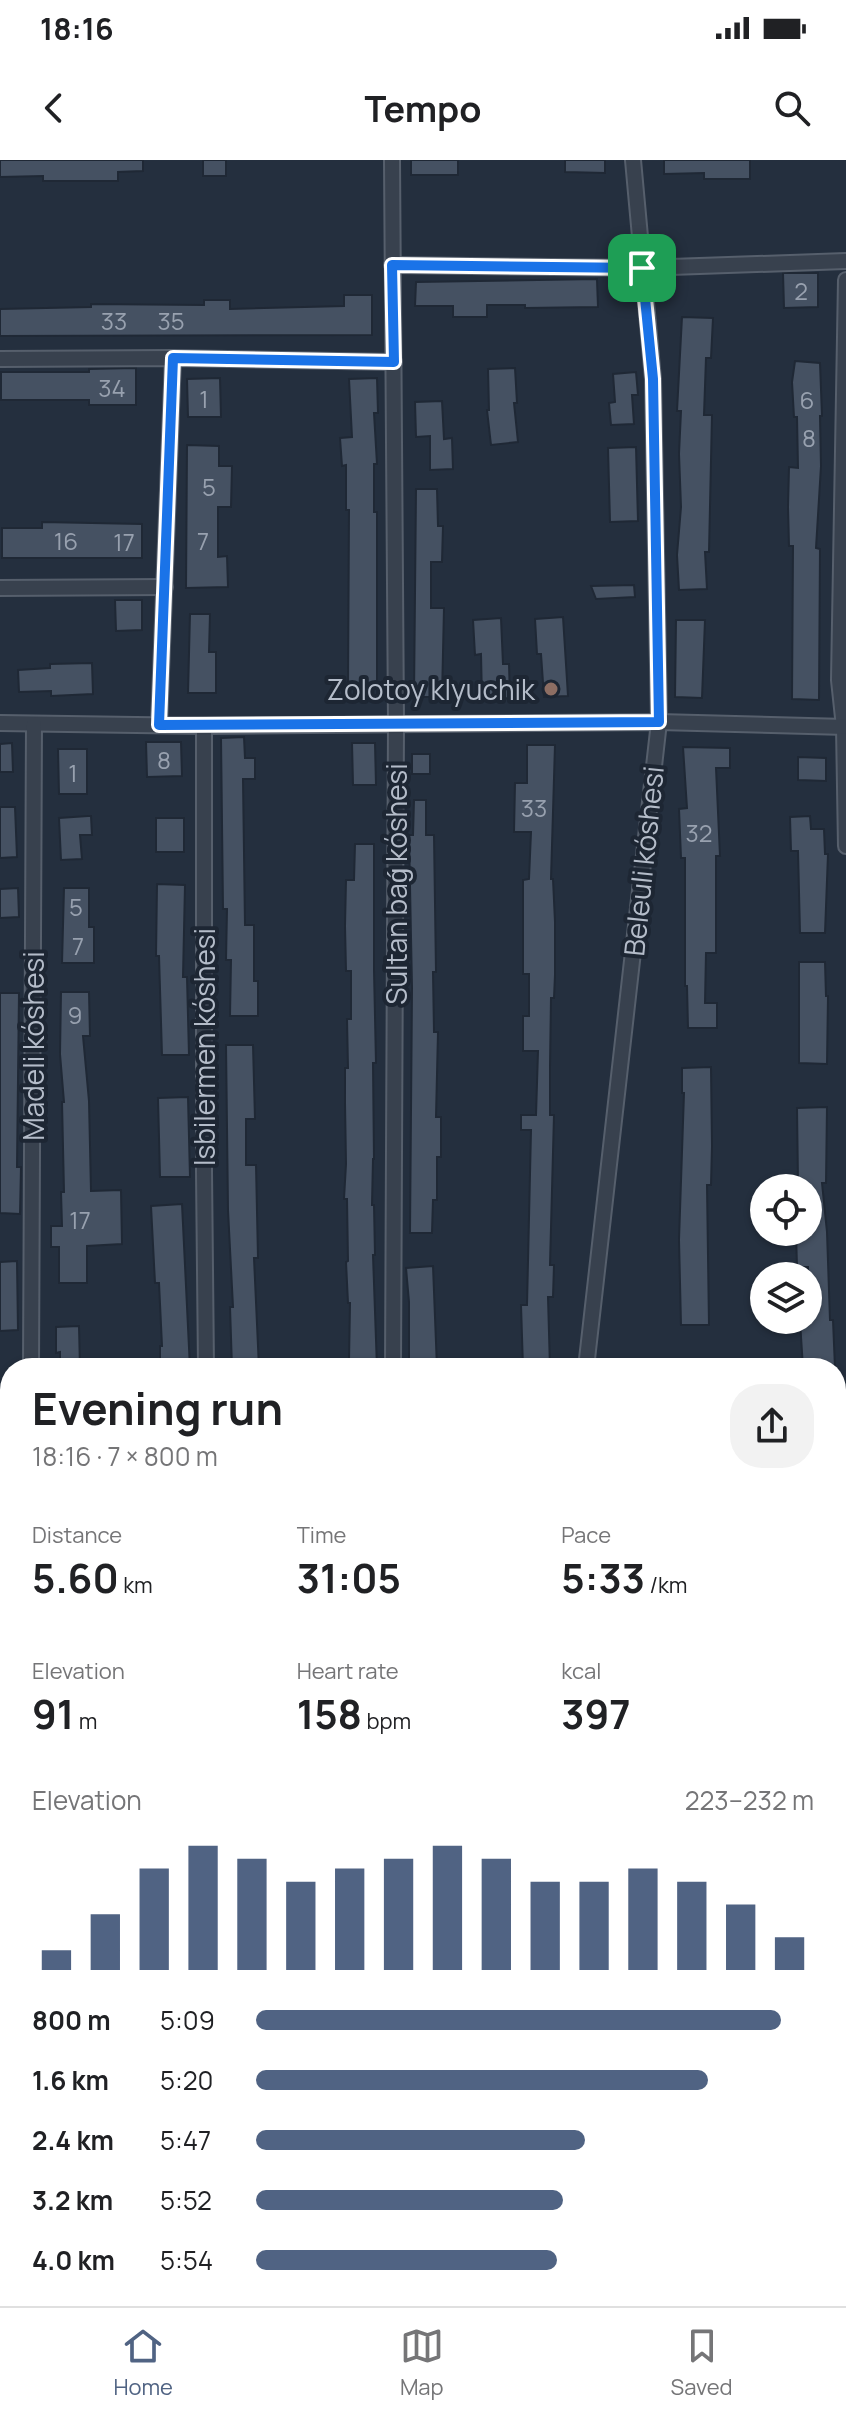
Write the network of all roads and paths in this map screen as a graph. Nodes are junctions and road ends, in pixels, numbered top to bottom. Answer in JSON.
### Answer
{"nodes":[{"id":1,"x":392,"y":160,"type":"edge"},
{"id":2,"x":633,"y":160,"type":"edge"},
{"id":3,"x":846,"y":261,"type":"edge"},
{"id":4,"x":392,"y":265,"type":"junction"},
{"id":5,"x":642,"y":268,"type":"junction"},
{"id":6,"x":846,"y":280,"type":"edge"},
{"id":7,"x":173,"y":358,"type":"junction"},
{"id":8,"x":0,"y":359,"type":"edge"},
{"id":9,"x":394,"y":362,"type":"junction"},
{"id":10,"x":165,"y":587,"type":"junction"},
{"id":11,"x":0,"y":588,"type":"edge"},
{"id":12,"x":659,"y":722,"type":"junction"},
{"id":13,"x":0,"y":723,"type":"edge"},
{"id":14,"x":34,"y":724,"type":"junction"},
{"id":15,"x":396,"y":724,"type":"junction"},
{"id":16,"x":159,"y":725,"type":"junction"},
{"id":17,"x":204,"y":726,"type":"junction"},
{"id":18,"x":845,"y":727,"type":"edge"},
{"id":19,"x":846,"y":846,"type":"edge"},
{"id":20,"x":31,"y":1358,"type":"edge"},
{"id":21,"x":206,"y":1358,"type":"edge"},
{"id":22,"x":393,"y":1358,"type":"edge"},
{"id":23,"x":587,"y":1358,"type":"edge"}],
"edges":[{"from":1,"to":4,"type":"street","name":"Sultan baǵ kóshesi"},
{"from":2,"to":5,"type":"street","name":"Beleuli kóshesi"},
{"from":3,"to":5,"type":"street"},
{"from":4,"to":5,"type":"street"},
{"from":4,"to":9,"type":"street","name":"Sultan baǵ kóshesi"},
{"from":5,"to":12,"type":"street","name":"Beleuli kóshesi"},
{"from":6,"to":18,"type":"street"},
{"from":7,"to":8,"type":"street"},
{"from":7,"to":9,"type":"street"},
{"from":7,"to":10,"type":"street"},
{"from":9,"to":15,"type":"street","name":"Sultan baǵ kóshesi"},
{"from":10,"to":11,"type":"street"},
{"from":10,"to":16,"type":"street"},
{"from":12,"to":15,"type":"street"},
{"from":12,"to":18,"type":"street"},
{"from":12,"to":23,"type":"street","name":"Beleuli kóshesi"},
{"from":13,"to":14,"type":"street"},
{"from":14,"to":16,"type":"street"},
{"from":14,"to":20,"type":"street","name":"Madeli kóshesi"},
{"from":15,"to":17,"type":"street"},
{"from":15,"to":22,"type":"street","name":"Sultan baǵ kóshesi"},
{"from":16,"to":17,"type":"street"},
{"from":17,"to":21,"type":"street","name":"Isbilermen kóshesi"},
{"from":18,"to":19,"type":"street"}]}
